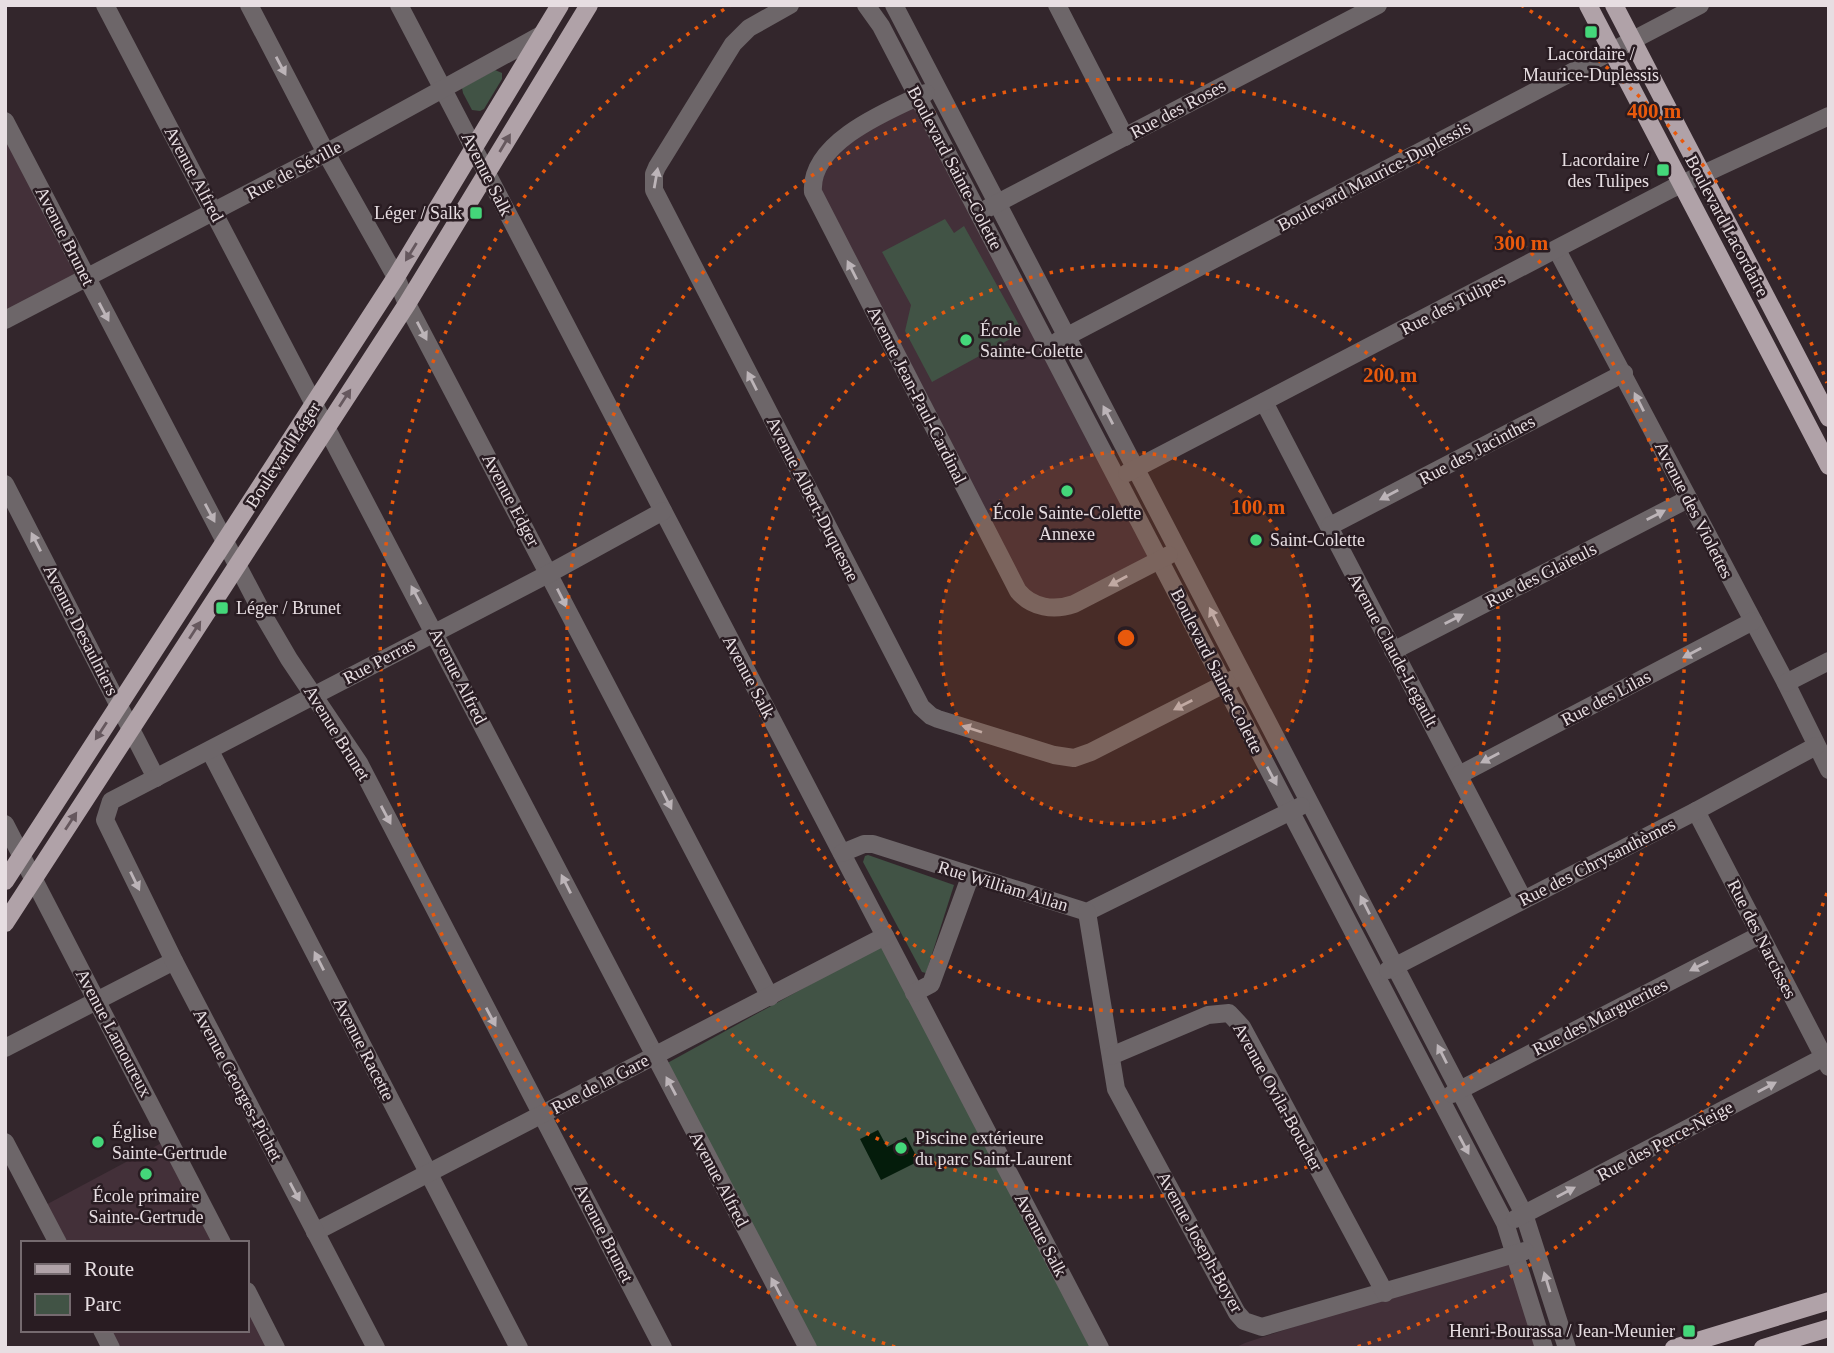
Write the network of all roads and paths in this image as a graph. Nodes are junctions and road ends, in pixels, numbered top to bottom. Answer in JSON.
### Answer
{"nodes":[{"id":1,"x":105,"y":5,"type":"edge"},
{"id":2,"x":249,"y":5,"type":"edge"},
{"id":3,"x":399,"y":5,"type":"edge"},
{"id":4,"x":561,"y":5,"type":"edge"},
{"id":5,"x":589,"y":5,"type":"edge"},
{"id":6,"x":790,"y":5,"type":"edge"},
{"id":7,"x":866,"y":5,"type":"edge"},
{"id":8,"x":894,"y":5,"type":"edge"},
{"id":9,"x":1378,"y":5,"type":"edge"},
{"id":10,"x":1588,"y":5,"type":"edge"},
{"id":11,"x":1614,"y":5,"type":"edge"},
{"id":12,"x":1700,"y":5,"type":"edge"},
{"id":13,"x":1065,"y":8,"type":"edge"},
{"id":14,"x":543,"y":34,"type":"junction"},
{"id":15,"x":1632,"y":41,"type":"junction"},
{"id":16,"x":1612,"y":51,"type":"junction"},
{"id":17,"x":938,"y":88,"type":"junction"},
{"id":18,"x":443,"y":89,"type":"junction"},
{"id":19,"x":917,"y":97,"type":"junction"},
{"id":20,"x":1828,"y":118,"type":"edge"},
{"id":21,"x":5,"y":121,"type":"edge"},
{"id":22,"x":1125,"y":137,"type":"junction"},
{"id":23,"x":475,"y":149,"type":"junction"},
{"id":24,"x":326,"y":153,"type":"junction"},
{"id":25,"x":487,"y":173,"type":"junction"},
{"id":26,"x":1702,"y":174,"type":"junction"},
{"id":27,"x":1681,"y":184,"type":"junction"},
{"id":28,"x":998,"y":203,"type":"junction"},
{"id":29,"x":214,"y":212,"type":"junction"},
{"id":30,"x":978,"y":213,"type":"junction"},
{"id":31,"x":1557,"y":250,"type":"junction"},
{"id":32,"x":396,"y":277,"type":"junction"},
{"id":33,"x":87,"y":279,"type":"junction"},
{"id":34,"x":407,"y":304,"type":"junction"},
{"id":35,"x":5,"y":320,"type":"edge"},
{"id":36,"x":1067,"y":336,"type":"junction"},
{"id":37,"x":1048,"y":346,"type":"junction"},
{"id":38,"x":1624,"y":373,"type":"junction"},
{"id":39,"x":315,"y":402,"type":"junction"},
{"id":40,"x":1264,"y":402,"type":"junction"},
{"id":41,"x":1829,"y":418,"type":"edge"},
{"id":42,"x":327,"y":426,"type":"junction"},
{"id":43,"x":1823,"y":441,"type":"edge"},
{"id":44,"x":1829,"y":466,"type":"edge"},
{"id":45,"x":1136,"y":468,"type":"junction"},
{"id":46,"x":1117,"y":479,"type":"junction"},
{"id":47,"x":5,"y":484,"type":"edge"},
{"id":48,"x":1688,"y":499,"type":"junction"},
{"id":49,"x":663,"y":511,"type":"junction"},
{"id":50,"x":1330,"y":526,"type":"junction"},
{"id":51,"x":224,"y":541,"type":"junction"},
{"id":52,"x":1178,"y":551,"type":"junction"},
{"id":53,"x":1160,"y":560,"type":"junction"},
{"id":54,"x":237,"y":565,"type":"junction"},
{"id":55,"x":550,"y":573,"type":"junction"},
{"id":56,"x":1753,"y":621,"type":"junction"},
{"id":57,"x":435,"y":632,"type":"junction"},
{"id":58,"x":1394,"y":651,"type":"junction"},
{"id":59,"x":1829,"y":661,"type":"edge"},
{"id":60,"x":1244,"y":674,"type":"junction"},
{"id":61,"x":1786,"y":683,"type":"junction"},
{"id":62,"x":1224,"y":684,"type":"junction"},
{"id":63,"x":315,"y":695,"type":"junction"},
{"id":64,"x":119,"y":703,"type":"junction"},
{"id":65,"x":132,"y":729,"type":"junction"},
{"id":66,"x":1816,"y":746,"type":"junction"},
{"id":67,"x":210,"y":751,"type":"junction"},
{"id":68,"x":1829,"y":770,"type":"edge"},
{"id":69,"x":1459,"y":775,"type":"junction"},
{"id":70,"x":156,"y":778,"type":"junction"},
{"id":71,"x":1310,"y":801,"type":"junction"},
{"id":72,"x":1696,"y":811,"type":"junction"},
{"id":73,"x":1291,"y":812,"type":"junction"},
{"id":74,"x":105,"y":820,"type":"joint"},
{"id":75,"x":5,"y":824,"type":"edge"},
{"id":76,"x":842,"y":853,"type":"junction"},
{"id":77,"x":22,"y":854,"type":"junction"},
{"id":78,"x":970,"y":877,"type":"junction"},
{"id":79,"x":34,"y":878,"type":"junction"},
{"id":80,"x":5,"y":881,"type":"edge"},
{"id":81,"x":1523,"y":900,"type":"junction"},
{"id":82,"x":1087,"y":912,"type":"junction"},
{"id":83,"x":5,"y":923,"type":"edge"},
{"id":84,"x":1760,"y":934,"type":"junction"},
{"id":85,"x":885,"y":936,"type":"junction"},
{"id":86,"x":174,"y":961,"type":"junction"},
{"id":87,"x":1396,"y":966,"type":"junction"},
{"id":88,"x":1376,"y":976,"type":"junction"},
{"id":89,"x":914,"y":993,"type":"junction"},
{"id":90,"x":770,"y":997,"type":"junction"},
{"id":91,"x":97,"y":1000,"type":"junction"},
{"id":92,"x":5,"y":1048,"type":"edge"},
{"id":93,"x":654,"y":1054,"type":"junction"},
{"id":94,"x":1111,"y":1056,"type":"junction"},
{"id":95,"x":1826,"y":1062,"type":"edge"},
{"id":96,"x":1460,"y":1089,"type":"junction"},
{"id":97,"x":1441,"y":1101,"type":"junction"},
{"id":98,"x":542,"y":1115,"type":"junction"},
{"id":99,"x":5,"y":1142,"type":"edge"},
{"id":100,"x":429,"y":1174,"type":"junction"},
{"id":101,"x":1524,"y":1214,"type":"junction"},
{"id":102,"x":1505,"y":1223,"type":"junction"},
{"id":103,"x":315,"y":1232,"type":"junction"},
{"id":104,"x":57,"y":1241,"type":"edge"},
{"id":105,"x":221,"y":1241,"type":"edge"},
{"id":106,"x":1536,"y":1248,"type":"junction"},
{"id":107,"x":1516,"y":1253,"type":"junction"},
{"id":108,"x":248,"y":1293,"type":"edge"},
{"id":109,"x":1385,"y":1293,"type":"junction"},
{"id":110,"x":1829,"y":1301,"type":"edge"},
{"id":111,"x":1829,"y":1328,"type":"edge"},
{"id":112,"x":103,"y":1332,"type":"edge"},
{"id":113,"x":111,"y":1348,"type":"edge"},
{"id":114,"x":276,"y":1348,"type":"edge"},
{"id":115,"x":376,"y":1348,"type":"edge"},
{"id":116,"x":519,"y":1348,"type":"edge"},
{"id":117,"x":663,"y":1348,"type":"edge"},
{"id":118,"x":808,"y":1348,"type":"edge"},
{"id":119,"x":1100,"y":1348,"type":"edge"},
{"id":120,"x":1544,"y":1348,"type":"edge"},
{"id":121,"x":1567,"y":1348,"type":"edge"},
{"id":122,"x":1674,"y":1348,"type":"edge"},
{"id":123,"x":1763,"y":1348,"type":"edge"}],
"edges":[{"from":1,"to":29,"type":"street","name":"Avenue Alfred"},
{"from":2,"to":24,"type":"street","name":"Avenue Edger","one_way":true},
{"from":3,"to":18,"type":"street","name":"Avenue Salk"},
{"from":4,"to":14,"type":"main road","name":"Boulevard Léger"},
{"from":25,"to":5,"type":"main road","name":"Boulevard Léger","one_way":true},
{"from":62,"to":6,"type":"street","name":"Avenue Albert-Duquesne","one_way":true},
{"from":7,"to":19,"type":"street","name":"Boulevard Sainte-Colette"},
{"from":8,"to":17,"type":"street","name":"Boulevard Sainte-Colette"},
{"from":9,"to":22,"type":"street","name":"Rue des Roses"},
{"from":10,"to":16,"type":"main road","name":"Boulevard Lacordaire"},
{"from":11,"to":15,"type":"main road","name":"Boulevard Lacordaire"},
{"from":12,"to":15,"type":"street","name":"Boulevard Maurice-Duplessis"},
{"from":13,"to":22,"type":"street"},
{"from":14,"to":18,"type":"street","name":"Rue de Séville"},
{"from":14,"to":23,"type":"main road","name":"Boulevard Léger"},
{"from":15,"to":16,"type":"street","name":"Boulevard Maurice-Duplessis"},
{"from":15,"to":26,"type":"main road","name":"Boulevard Lacordaire"},
{"from":16,"to":27,"type":"main road","name":"Boulevard Lacordaire"},
{"from":16,"to":36,"type":"street","name":"Boulevard Maurice-Duplessis"},
{"from":17,"to":19,"type":"street","name":"Avenue Jean-Paul-Cardinal"},
{"from":17,"to":28,"type":"street","name":"Boulevard Sainte-Colette"},
{"from":18,"to":23,"type":"street","name":"Avenue Salk"},
{"from":18,"to":24,"type":"street","name":"Rue de Séville"},
{"from":19,"to":30,"type":"street","name":"Boulevard Sainte-Colette"},
{"from":53,"to":19,"type":"street","name":"Avenue Jean-Paul-Cardinal","one_way":true},
{"from":20,"to":26,"type":"street","name":"Rue des Tulipes"},
{"from":21,"to":33,"type":"street","name":"Avenue Brunet"},
{"from":22,"to":28,"type":"street","name":"Rue des Roses"},
{"from":23,"to":25,"type":"street","name":"Avenue Salk"},
{"from":23,"to":32,"type":"main road","name":"Boulevard Léger","one_way":true},
{"from":24,"to":29,"type":"street","name":"Rue de Séville"},
{"from":24,"to":32,"type":"street","name":"Avenue Edger"},
{"from":25,"to":34,"type":"main road","name":"Boulevard Léger"},
{"from":25,"to":49,"type":"street","name":"Avenue Salk"},
{"from":26,"to":27,"type":"street","name":"Rue des Tulipes"},
{"from":26,"to":41,"type":"main road","name":"Boulevard Lacordaire"},
{"from":27,"to":31,"type":"street","name":"Rue des Tulipes"},
{"from":27,"to":43,"type":"main road","name":"Boulevard Lacordaire"},
{"from":28,"to":30,"type":"street","name":"Rue des Roses"},
{"from":28,"to":36,"type":"street","name":"Boulevard Sainte-Colette"},
{"from":29,"to":33,"type":"street","name":"Rue de Séville"},
{"from":29,"to":39,"type":"street","name":"Avenue Alfred"},
{"from":30,"to":37,"type":"street","name":"Boulevard Sainte-Colette"},
{"from":31,"to":38,"type":"street","name":"Avenue des Violettes"},
{"from":31,"to":40,"type":"street","name":"Rue des Tulipes"},
{"from":32,"to":34,"type":"street","name":"Avenue Edger"},
{"from":32,"to":39,"type":"main road","name":"Boulevard Léger"},
{"from":33,"to":35,"type":"street","name":"Rue de Séville"},
{"from":33,"to":51,"type":"street","name":"Avenue Brunet","one_way":true},
{"from":42,"to":34,"type":"main road","name":"Boulevard Léger","one_way":true},
{"from":34,"to":55,"type":"street","name":"Avenue Edger","one_way":true},
{"from":36,"to":37,"type":"street","name":"Boulevard Maurice-Duplessis"},
{"from":45,"to":36,"type":"street","name":"Boulevard Sainte-Colette","one_way":true},
{"from":37,"to":46,"type":"street","name":"Boulevard Sainte-Colette"},
{"from":48,"to":38,"type":"street","name":"Avenue des Violettes","one_way":true},
{"from":38,"to":50,"type":"street","name":"Rue des Jacinthes","one_way":true},
{"from":39,"to":42,"type":"street","name":"Avenue Alfred"},
{"from":39,"to":51,"type":"main road","name":"Boulevard Léger"},
{"from":40,"to":45,"type":"street","name":"Rue des Tulipes"},
{"from":40,"to":50,"type":"street","name":"Avenue Claude-Legault"},
{"from":42,"to":54,"type":"main road","name":"Boulevard Léger"},
{"from":57,"to":42,"type":"street","name":"Avenue Alfred","one_way":true},
{"from":43,"to":44,"type":"main road","name":"Boulevard Lacordaire"},
{"from":45,"to":46,"type":"street","name":"Rue des Tulipes"},
{"from":45,"to":52,"type":"street","name":"Boulevard Sainte-Colette"},
{"from":46,"to":53,"type":"street","name":"Boulevard Sainte-Colette"},
{"from":64,"to":47,"type":"street","name":"Avenue Desaulniers","one_way":true},
{"from":48,"to":56,"type":"street","name":"Avenue des Violettes"},
{"from":58,"to":48,"type":"street","name":"Rue des Glaïeuls","one_way":true},
{"from":49,"to":55,"type":"street","name":"Rue Perras"},
{"from":49,"to":76,"type":"street","name":"Avenue Salk"},
{"from":50,"to":58,"type":"street","name":"Avenue Claude-Legault"},
{"from":51,"to":54,"type":"street","name":"Avenue Brunet"},
{"from":51,"to":64,"type":"main road","name":"Boulevard Léger"},
{"from":52,"to":53,"type":"street","name":"Avenue Jean-Paul-Cardinal"},
{"from":60,"to":52,"type":"street","name":"Boulevard Sainte-Colette","one_way":true},
{"from":53,"to":62,"type":"street","name":"Boulevard Sainte-Colette"},
{"from":54,"to":63,"type":"street","name":"Avenue Brunet"},
{"from":65,"to":54,"type":"main road","name":"Boulevard Léger","one_way":true},
{"from":55,"to":57,"type":"street","name":"Rue Perras"},
{"from":55,"to":90,"type":"street","name":"Avenue Edger","one_way":true},
{"from":56,"to":61,"type":"street","name":"Avenue des Violettes"},
{"from":56,"to":69,"type":"street","name":"Rue des Lilas","one_way":true},
{"from":57,"to":63,"type":"street","name":"Rue Perras"},
{"from":93,"to":57,"type":"street","name":"Avenue Alfred","one_way":true},
{"from":58,"to":69,"type":"street","name":"Avenue Claude-Legault"},
{"from":59,"to":61,"type":"street"},
{"from":60,"to":62,"type":"street","name":"Avenue Albert-Duquesne"},
{"from":60,"to":71,"type":"street","name":"Boulevard Sainte-Colette"},
{"from":61,"to":66,"type":"street","name":"Avenue des Violettes"},
{"from":62,"to":73,"type":"street","name":"Boulevard Sainte-Colette","one_way":true},
{"from":63,"to":67,"type":"street","name":"Rue Perras"},
{"from":63,"to":98,"type":"street","name":"Avenue Brunet","one_way":true},
{"from":64,"to":65,"type":"street","name":"Avenue Desaulniers"},
{"from":64,"to":77,"type":"main road","name":"Boulevard Léger","one_way":true},
{"from":65,"to":70,"type":"street","name":"Avenue Desaulniers"},
{"from":79,"to":65,"type":"main road","name":"Boulevard Léger","one_way":true},
{"from":66,"to":68,"type":"street","name":"Avenue des Violettes"},
{"from":66,"to":72,"type":"street","name":"Rue des Chrysanthèmes"},
{"from":67,"to":70,"type":"street","name":"Rue Perras"},
{"from":100,"to":67,"type":"street","name":"Avenue Racette","one_way":true},
{"from":69,"to":81,"type":"street","name":"Avenue Claude-Legault"},
{"from":70,"to":74,"type":"street","name":"Rue Perras"},
{"from":71,"to":73,"type":"street","name":"Rue William Allan"},
{"from":87,"to":71,"type":"street","name":"Boulevard Sainte-Colette","one_way":true},
{"from":72,"to":81,"type":"street","name":"Rue des Chrysanthèmes"},
{"from":72,"to":84,"type":"street","name":"Rue des Narcisses"},
{"from":73,"to":82,"type":"street","name":"Rue William Allan"},
{"from":73,"to":88,"type":"street","name":"Boulevard Sainte-Colette"},
{"from":74,"to":86,"type":"street","name":"Avenue Georges-Pichet","one_way":true},
{"from":75,"to":77,"type":"street","name":"Avenue Lamoureux"},
{"from":76,"to":78,"type":"street","name":"Rue William Allan"},
{"from":76,"to":85,"type":"street","name":"Avenue Salk"},
{"from":77,"to":79,"type":"street","name":"Avenue Lamoureux"},
{"from":77,"to":80,"type":"main road","name":"Boulevard Léger"},
{"from":78,"to":82,"type":"street","name":"Rue William Allan"},
{"from":78,"to":89,"type":"street"},
{"from":79,"to":83,"type":"main road","name":"Boulevard Léger"},
{"from":79,"to":91,"type":"street","name":"Avenue Lamoureux"},
{"from":81,"to":87,"type":"street","name":"Rue des Chrysanthèmes"},
{"from":82,"to":94,"type":"street","name":"Avenue Joseph-Boyer"},
{"from":84,"to":95,"type":"street","name":"Rue des Narcisses"},
{"from":84,"to":96,"type":"street","name":"Rue des Marguerites","one_way":true},
{"from":85,"to":89,"type":"street","name":"Avenue Salk"},
{"from":85,"to":90,"type":"street","name":"Rue de la Gare"},
{"from":86,"to":91,"type":"street"},
{"from":86,"to":103,"type":"street","name":"Avenue Georges-Pichet","one_way":true},
{"from":87,"to":88,"type":"street","name":"Rue des Chrysanthèmes"},
{"from":96,"to":87,"type":"street","name":"Boulevard Sainte-Colette","one_way":true},
{"from":88,"to":97,"type":"street","name":"Boulevard Sainte-Colette"},
{"from":89,"to":119,"type":"street","name":"Avenue Salk"},
{"from":90,"to":93,"type":"street","name":"Rue de la Gare"},
{"from":91,"to":92,"type":"street"},
{"from":91,"to":105,"type":"street","name":"Avenue Lamoureux"},
{"from":93,"to":98,"type":"street","name":"Rue de la Gare"},
{"from":118,"to":93,"type":"street","name":"Avenue Alfred","one_way":true},
{"from":94,"to":109,"type":"street","name":"Avenue Joseph-Boyer"},
{"from":94,"to":109,"type":"street","name":"Avenue Ovila-Boucher"},
{"from":101,"to":95,"type":"street","name":"Rue des Perce-Neige","one_way":true},
{"from":96,"to":97,"type":"street","name":"Rue des Marguerites"},
{"from":96,"to":101,"type":"street","name":"Boulevard Sainte-Colette"},
{"from":97,"to":102,"type":"street","name":"Boulevard Sainte-Colette","one_way":true},
{"from":98,"to":100,"type":"street","name":"Rue de la Gare"},
{"from":98,"to":117,"type":"street","name":"Avenue Brunet"},
{"from":99,"to":104,"type":"street"},
{"from":100,"to":103,"type":"street","name":"Rue de la Gare"},
{"from":100,"to":116,"type":"street","name":"Avenue Racette"},
{"from":101,"to":102,"type":"street","name":"Rue des Perce-Neige"},
{"from":101,"to":106,"type":"street","name":"Boulevard Sainte-Colette"},
{"from":102,"to":107,"type":"street","name":"Boulevard Sainte-Colette"},
{"from":103,"to":115,"type":"street","name":"Avenue Georges-Pichet"},
{"from":106,"to":107,"type":"street","name":"Avenue Joseph-Boyer"},
{"from":121,"to":106,"type":"street","name":"Boulevard Sainte-Colette","one_way":true},
{"from":107,"to":109,"type":"street","name":"Avenue Joseph-Boyer"},
{"from":107,"to":120,"type":"street","name":"Boulevard Sainte-Colette"},
{"from":108,"to":114,"type":"street"},
{"from":110,"to":122,"type":"main road"},
{"from":111,"to":123,"type":"main road"},
{"from":112,"to":113,"type":"street"}]}
